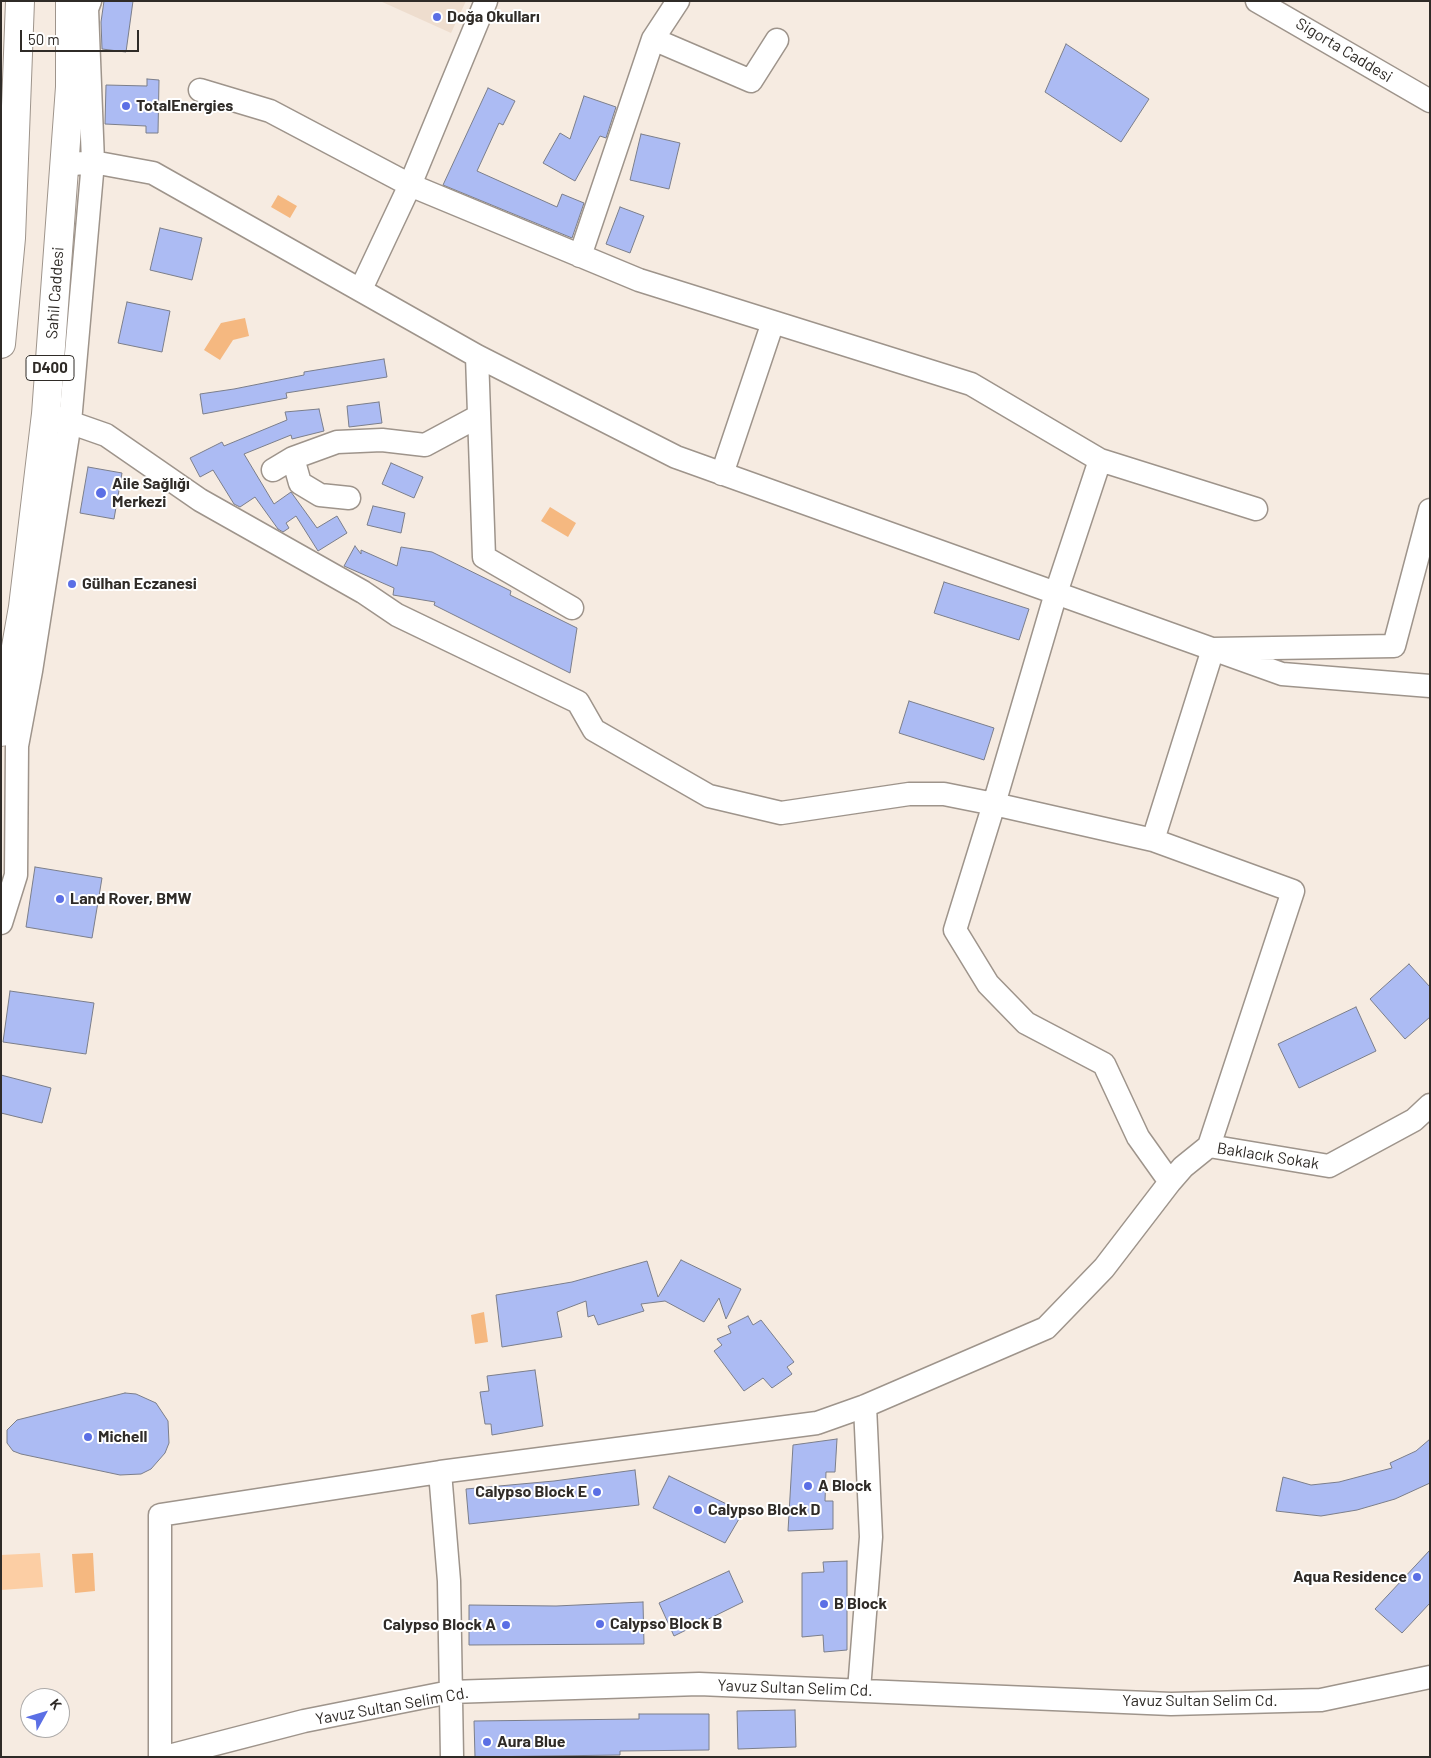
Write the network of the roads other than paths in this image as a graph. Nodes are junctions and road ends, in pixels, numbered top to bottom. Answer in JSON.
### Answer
{"nodes":[{"id":1,"x":20,"y":1,"type":"edge"},
{"id":2,"x":486,"y":1,"type":"edge"},
{"id":3,"x":678,"y":1,"type":"edge"},
{"id":4,"x":1257,"y":1,"type":"edge"},
{"id":5,"x":79,"y":5,"type":"edge"},
{"id":6,"x":653,"y":39,"type":"junction"},
{"id":7,"x":777,"y":40,"type":"dead end"},
{"id":8,"x":200,"y":90,"type":"dead end"},
{"id":9,"x":1430,"y":101,"type":"edge"},
{"id":10,"x":93,"y":162,"type":"junction"},
{"id":11,"x":64,"y":165,"type":"junction"},
{"id":12,"x":410,"y":185,"type":"junction"},
{"id":13,"x":580,"y":256,"type":"junction"},
{"id":14,"x":361,"y":289,"type":"junction"},
{"id":15,"x":773,"y":322,"type":"junction"},
{"id":16,"x":1,"y":344,"type":"edge"},
{"id":17,"x":478,"y":356,"type":"junction"},
{"id":18,"x":480,"y":416,"type":"junction"},
{"id":19,"x":58,"y":418,"type":"junction"},
{"id":20,"x":293,"y":458,"type":"junction"},
{"id":21,"x":1100,"y":460,"type":"junction"},
{"id":22,"x":273,"y":470,"type":"dead end"},
{"id":23,"x":722,"y":474,"type":"junction"},
{"id":24,"x":349,"y":498,"type":"dead end"},
{"id":25,"x":1256,"y":509,"type":"dead end"},
{"id":26,"x":1430,"y":510,"type":"edge"},
{"id":27,"x":1056,"y":593,"type":"junction"},
{"id":28,"x":572,"y":608,"type":"dead end"},
{"id":29,"x":1213,"y":649,"type":"junction"},
{"id":30,"x":1430,"y":686,"type":"edge"},
{"id":31,"x":1,"y":732,"type":"edge"},
{"id":32,"x":994,"y":804,"type":"junction"},
{"id":33,"x":1153,"y":840,"type":"junction"},
{"id":34,"x":1,"y":923,"type":"edge"},
{"id":35,"x":1430,"y":1105,"type":"edge"},
{"id":36,"x":1208,"y":1146,"type":"junction"},
{"id":37,"x":1170,"y":1182,"type":"junction"},
{"id":38,"x":865,"y":1406,"type":"junction"},
{"id":39,"x":440,"y":1472,"type":"junction"},
{"id":40,"x":1430,"y":1677,"type":"edge"},
{"id":41,"x":859,"y":1690,"type":"junction"},
{"id":42,"x":450,"y":1692,"type":"junction"},
{"id":43,"x":160,"y":1757,"type":"edge"},
{"id":44,"x":165,"y":1757,"type":"edge"},
{"id":45,"x":452,"y":1757,"type":"edge"}],
"edges":[{"from":1,"to":16,"type":"highway"},
{"from":2,"to":12,"type":"street"},
{"from":3,"to":6,"type":"street"},
{"from":4,"to":9,"type":"street","name":"Sigorta Caddesi"},
{"from":5,"to":10,"type":"street"},
{"from":5,"to":11,"type":"highway","name":"Sahil Caddesi","number":"D400"},
{"from":6,"to":7,"type":"street"},
{"from":6,"to":13,"type":"street"},
{"from":8,"to":12,"type":"street"},
{"from":10,"to":11,"type":"street"},
{"from":10,"to":14,"type":"street"},
{"from":10,"to":19,"type":"street"},
{"from":11,"to":19,"type":"highway","name":"Sahil Caddesi","number":"D400"},
{"from":12,"to":13,"type":"street"},
{"from":12,"to":14,"type":"street"},
{"from":13,"to":15,"type":"street"},
{"from":14,"to":17,"type":"street"},
{"from":15,"to":21,"type":"street"},
{"from":15,"to":23,"type":"street"},
{"from":17,"to":18,"type":"street"},
{"from":17,"to":23,"type":"street"},
{"from":18,"to":20,"type":"street"},
{"from":18,"to":28,"type":"street"},
{"from":19,"to":31,"type":"highway","name":"Sahil Caddesi","number":"D400"},
{"from":19,"to":32,"type":"street"},
{"from":19,"to":34,"type":"street"},
{"from":20,"to":22,"type":"street"},
{"from":20,"to":24,"type":"street"},
{"from":21,"to":25,"type":"street"},
{"from":21,"to":27,"type":"street"},
{"from":23,"to":27,"type":"street"},
{"from":26,"to":29,"type":"street"},
{"from":27,"to":29,"type":"street"},
{"from":27,"to":32,"type":"street"},
{"from":29,"to":30,"type":"street"},
{"from":29,"to":33,"type":"street"},
{"from":32,"to":33,"type":"street"},
{"from":32,"to":37,"type":"street"},
{"from":33,"to":36,"type":"street"},
{"from":35,"to":36,"type":"street","name":"Baklacık Sokak"},
{"from":36,"to":37,"type":"street"},
{"from":37,"to":38,"type":"street"},
{"from":38,"to":39,"type":"street"},
{"from":38,"to":41,"type":"street"},
{"from":39,"to":42,"type":"street"},
{"from":39,"to":43,"type":"street"},
{"from":40,"to":41,"type":"street","name":"Yavuz Sultan Selim Cd."},
{"from":41,"to":42,"type":"street","name":"Yavuz Sultan Selim Cd."},
{"from":42,"to":44,"type":"street","name":"Yavuz Sultan Selim Cd."},
{"from":42,"to":45,"type":"street"}]}
